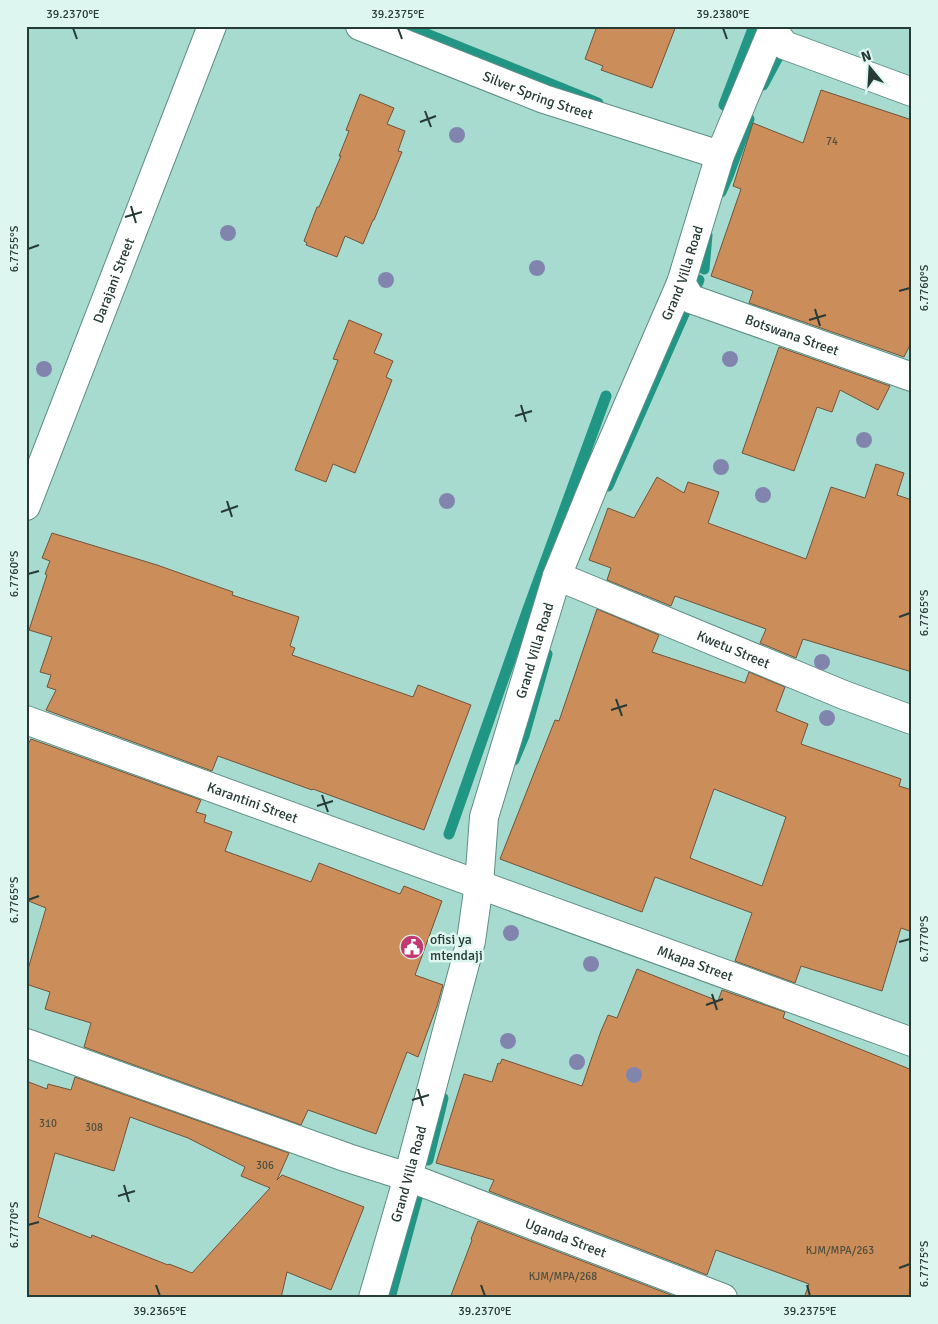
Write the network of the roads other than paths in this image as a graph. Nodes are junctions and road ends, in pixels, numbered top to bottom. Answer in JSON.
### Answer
{"nodes":[{"id":1,"x":212,"y":26,"type":"edge"},
{"id":2,"x":360,"y":26,"type":"edge"},
{"id":3,"x":774,"y":28,"type":"edge"},
{"id":4,"x":912,"y":92,"type":"edge"},
{"id":5,"x":720,"y":156,"type":"junction"},
{"id":6,"x":681,"y":283,"type":"junction"},
{"id":7,"x":912,"y":377,"type":"edge"},
{"id":8,"x":26,"y":506,"type":"edge"},
{"id":9,"x":558,"y":576,"type":"junction"},
{"id":10,"x":26,"y":720,"type":"edge"},
{"id":11,"x":912,"y":720,"type":"edge"},
{"id":12,"x":479,"y":884,"type":"junction"},
{"id":13,"x":912,"y":1042,"type":"edge"},
{"id":14,"x":26,"y":1043,"type":"edge"},
{"id":15,"x":408,"y":1177,"type":"junction"},
{"id":16,"x":373,"y":1298,"type":"edge"},
{"id":17,"x":723,"y":1298,"type":"edge"}],
"edges":[{"from":1,"to":8,"type":"street","name":"Darajani Street"},
{"from":2,"to":5,"type":"street","name":"Silver Spring Street"},
{"from":3,"to":4,"type":"street"},
{"from":3,"to":5,"type":"street","name":"Grand Villa Road"},
{"from":5,"to":6,"type":"street","name":"Grand Villa Road"},
{"from":6,"to":7,"type":"street","name":"Botswana Street"},
{"from":6,"to":9,"type":"street","name":"Grand Villa Road"},
{"from":9,"to":11,"type":"street","name":"Kwetu Street"},
{"from":9,"to":12,"type":"street","name":"Grand Villa Road"},
{"from":10,"to":12,"type":"street","name":"Karantini Street"},
{"from":12,"to":13,"type":"street","name":"Mkapa Street"},
{"from":12,"to":15,"type":"street","name":"Grand Villa Road"},
{"from":14,"to":15,"type":"street","name":"Uganda Street"},
{"from":15,"to":16,"type":"street","name":"Grand Villa Road"},
{"from":15,"to":17,"type":"street","name":"Uganda Street"}]}
